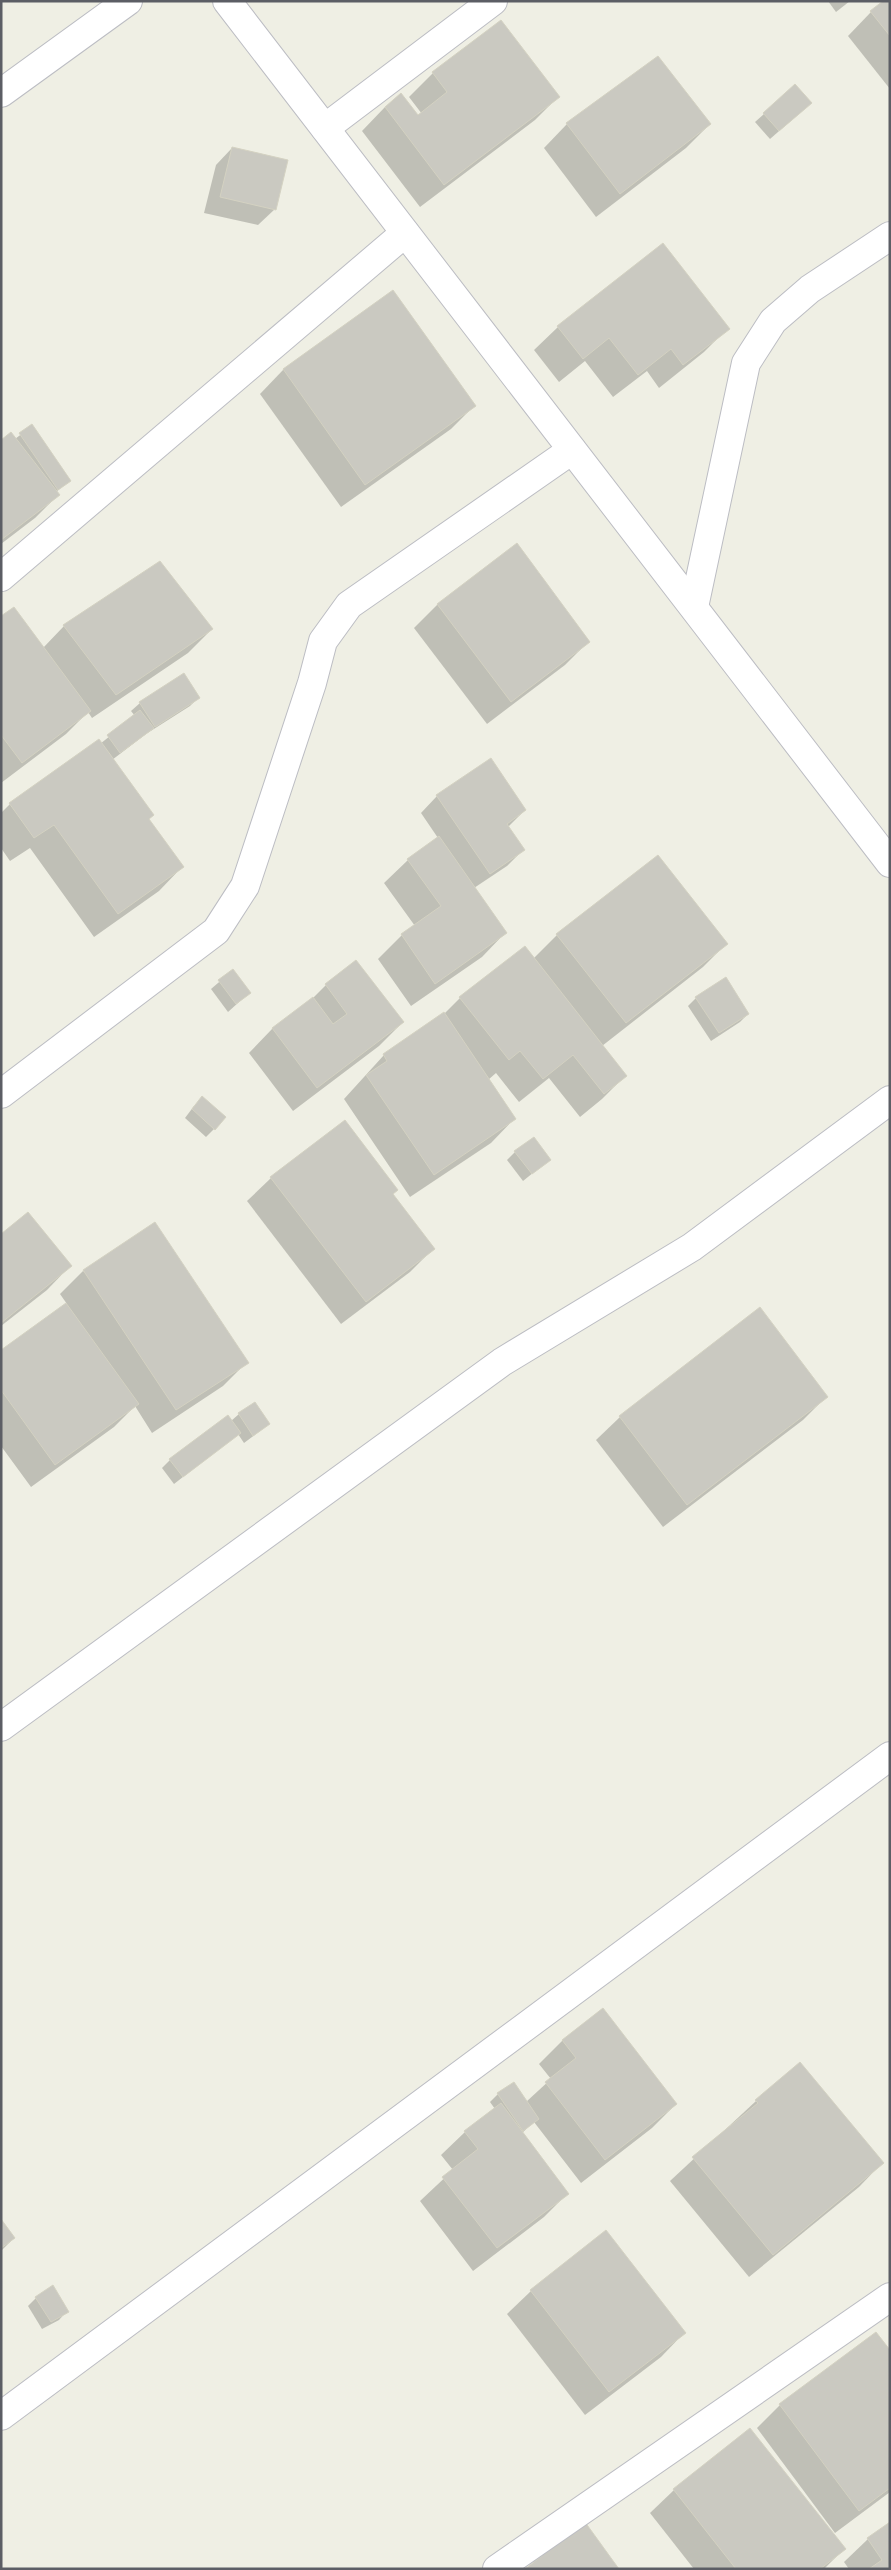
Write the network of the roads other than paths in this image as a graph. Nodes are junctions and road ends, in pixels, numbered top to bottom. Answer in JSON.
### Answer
{"nodes":[{"id":1,"x":128,"y":1,"type":"edge"},
{"id":2,"x":227,"y":1,"type":"edge"},
{"id":3,"x":493,"y":1,"type":"edge"},
{"id":4,"x":1,"y":93,"type":"edge"},
{"id":5,"x":325,"y":128,"type":"junction"},
{"id":6,"x":405,"y":233,"type":"junction"},
{"id":7,"x":890,"y":236,"type":"edge"},
{"id":8,"x":572,"y":450,"type":"junction"},
{"id":9,"x":1,"y":577,"type":"edge"},
{"id":10,"x":694,"y":608,"type":"junction"},
{"id":11,"x":890,"y":863,"type":"edge"},
{"id":12,"x":1,"y":1094,"type":"edge"},
{"id":13,"x":890,"y":1100,"type":"edge"},
{"id":14,"x":1,"y":1727,"type":"edge"},
{"id":15,"x":890,"y":1756,"type":"edge"},
{"id":16,"x":890,"y":2296,"type":"edge"},
{"id":17,"x":1,"y":2416,"type":"edge"},
{"id":18,"x":497,"y":2569,"type":"edge"}],
"edges":[{"from":1,"to":4,"type":"street"},
{"from":2,"to":5,"type":"street"},
{"from":3,"to":5,"type":"street"},
{"from":5,"to":6,"type":"street"},
{"from":6,"to":8,"type":"street"},
{"from":6,"to":9,"type":"street"},
{"from":7,"to":10,"type":"street"},
{"from":8,"to":10,"type":"street"},
{"from":8,"to":12,"type":"street"},
{"from":10,"to":11,"type":"street"},
{"from":13,"to":14,"type":"street"},
{"from":15,"to":17,"type":"street"},
{"from":16,"to":18,"type":"street"}]}
